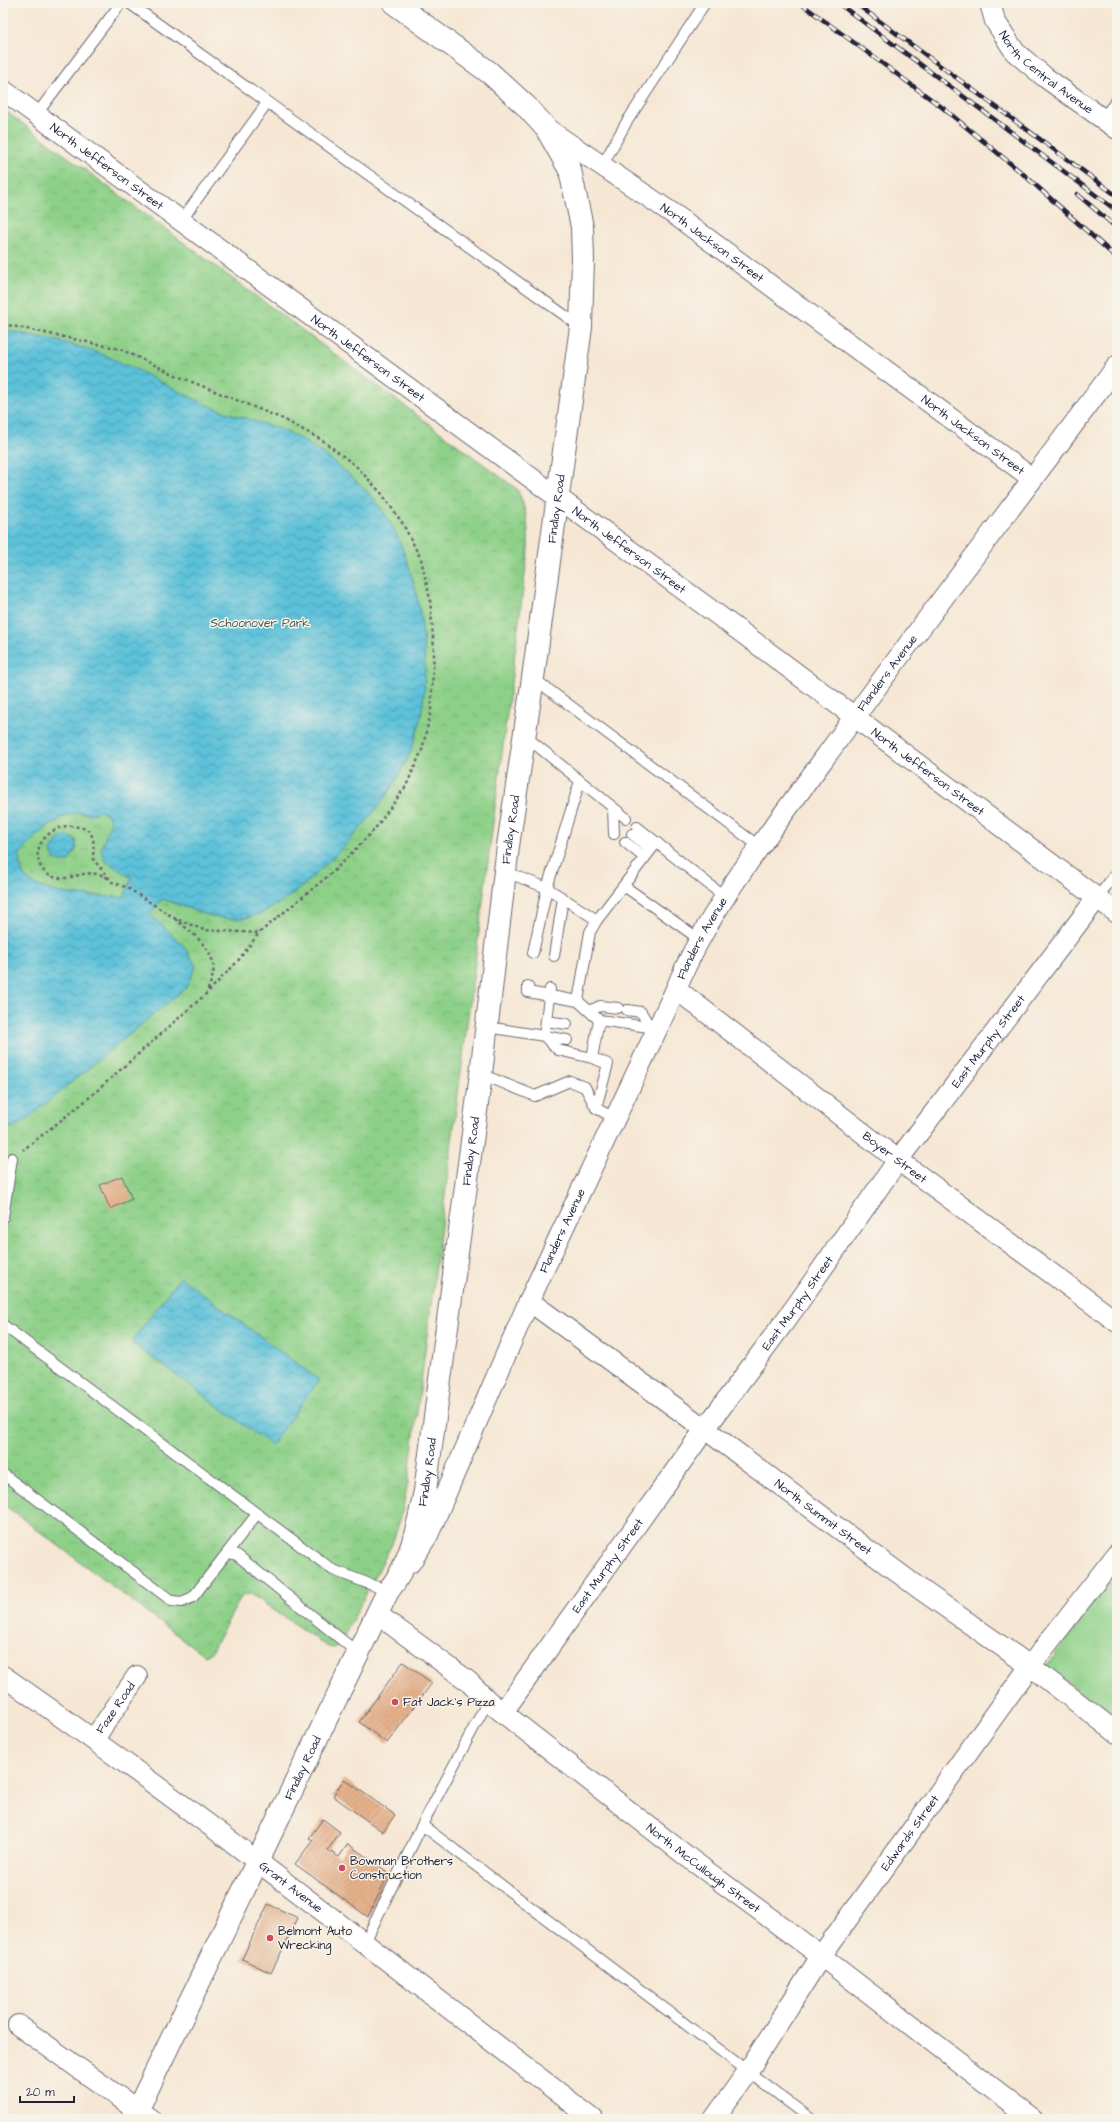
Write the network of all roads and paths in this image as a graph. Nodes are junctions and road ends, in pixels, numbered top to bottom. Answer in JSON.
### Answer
{"nodes":[{"id":1,"x":121,"y":3,"type":"edge"},
{"id":2,"x":129,"y":3,"type":"edge"},
{"id":3,"x":394,"y":3,"type":"edge"},
{"id":4,"x":705,"y":3,"type":"edge"},
{"id":5,"x":990,"y":3,"type":"edge"},
{"id":6,"x":3,"y":90,"type":"edge"},
{"id":7,"x":1117,"y":100,"type":"edge"},
{"id":8,"x":267,"y":103,"type":"junction"},
{"id":9,"x":36,"y":115,"type":"junction"},
{"id":10,"x":1110,"y":124,"type":"edge"},
{"id":11,"x":546,"y":128,"type":"junction"},
{"id":12,"x":602,"y":166,"type":"junction"},
{"id":13,"x":181,"y":220,"type":"junction"},
{"id":14,"x":3,"y":324,"type":"edge"},
{"id":15,"x":581,"y":327,"type":"junction"},
{"id":16,"x":1117,"y":366,"type":"edge"},
{"id":17,"x":1033,"y":479,"type":"junction"},
{"id":18,"x":557,"y":498,"type":"junction"},
{"id":19,"x":534,"y":678,"type":"junction"},
{"id":20,"x":854,"y":718,"type":"junction"},
{"id":21,"x":525,"y":736,"type":"junction"},
{"id":22,"x":580,"y":781,"type":"junction"},
{"id":23,"x":634,"y":830,"type":"dead end"},
{"id":24,"x":614,"y":834,"type":"dead end"},
{"id":25,"x":625,"y":842,"type":"dead end"},
{"id":26,"x":654,"y":846,"type":"junction"},
{"id":27,"x":760,"y":847,"type":"junction"},
{"id":28,"x":645,"y":858,"type":"junction"},
{"id":29,"x":506,"y":872,"type":"junction"},
{"id":30,"x":1117,"y":872,"type":"edge"},
{"id":31,"x":108,"y":878,"type":"junction"},
{"id":32,"x":624,"y":886,"type":"junction"},
{"id":33,"x":547,"y":888,"type":"junction"},
{"id":34,"x":563,"y":898,"type":"junction"},
{"id":35,"x":726,"y":898,"type":"junction"},
{"id":36,"x":1096,"y":898,"type":"junction"},
{"id":37,"x":1117,"y":913,"type":"edge"},
{"id":38,"x":174,"y":918,"type":"junction"},
{"id":39,"x":597,"y":920,"type":"junction"},
{"id":40,"x":260,"y":933,"type":"junction"},
{"id":41,"x":699,"y":939,"type":"junction"},
{"id":42,"x":533,"y":953,"type":"dead end"},
{"id":43,"x":554,"y":956,"type":"dead end"},
{"id":44,"x":528,"y":986,"type":"dead end"},
{"id":45,"x":676,"y":989,"type":"junction"},
{"id":46,"x":549,"y":992,"type":"junction"},
{"id":47,"x":207,"y":993,"type":"junction"},
{"id":48,"x":578,"y":1001,"type":"junction"},
{"id":49,"x":589,"y":1011,"type":"junction"},
{"id":50,"x":546,"y":1021,"type":"junction"},
{"id":51,"x":567,"y":1024,"type":"dead end"},
{"id":52,"x":595,"y":1025,"type":"junction"},
{"id":53,"x":487,"y":1027,"type":"junction"},
{"id":54,"x":653,"y":1028,"type":"junction"},
{"id":55,"x":544,"y":1036,"type":"junction"},
{"id":56,"x":567,"y":1040,"type":"dead end"},
{"id":57,"x":592,"y":1058,"type":"junction"},
{"id":58,"x":481,"y":1074,"type":"junction"},
{"id":59,"x":596,"y":1108,"type":"junction"},
{"id":60,"x":614,"y":1118,"type":"junction"},
{"id":61,"x":12,"y":1158,"type":"joint"},
{"id":62,"x":898,"y":1160,"type":"junction"},
{"id":63,"x":3,"y":1217,"type":"edge"},
{"id":64,"x":529,"y":1301,"type":"junction"},
{"id":65,"x":1117,"y":1322,"type":"edge"},
{"id":66,"x":3,"y":1325,"type":"edge"},
{"id":67,"x":705,"y":1428,"type":"junction"},
{"id":68,"x":3,"y":1474,"type":"edge"},
{"id":69,"x":257,"y":1514,"type":"junction"},
{"id":70,"x":1117,"y":1554,"type":"edge"},
{"id":71,"x":223,"y":1558,"type":"junction"},
{"id":72,"x":394,"y":1584,"type":"junction"},
{"id":73,"x":378,"y":1614,"type":"junction"},
{"id":74,"x":358,"y":1653,"type":"junction"},
{"id":75,"x":1030,"y":1666,"type":"junction"},
{"id":76,"x":3,"y":1676,"type":"edge"},
{"id":77,"x":136,"y":1676,"type":"dead end"},
{"id":78,"x":496,"y":1707,"type":"junction"},
{"id":79,"x":1117,"y":1733,"type":"edge"},
{"id":80,"x":94,"y":1739,"type":"junction"},
{"id":81,"x":422,"y":1825,"type":"junction"},
{"id":82,"x":257,"y":1861,"type":"junction"},
{"id":83,"x":364,"y":1944,"type":"junction"},
{"id":84,"x":821,"y":1956,"type":"junction"},
{"id":85,"x":18,"y":2025,"type":"dead end"},
{"id":86,"x":748,"y":2071,"type":"junction"},
{"id":87,"x":140,"y":2116,"type":"edge"},
{"id":88,"x":593,"y":2119,"type":"edge"},
{"id":89,"x":714,"y":2119,"type":"edge"},
{"id":90,"x":811,"y":2119,"type":"edge"},
{"id":91,"x":1033,"y":2119,"type":"edge"}],
"edges":[{"from":1,"to":9,"type":"lane"},
{"from":2,"to":8,"type":"lane"},
{"from":3,"to":11,"type":"main road","name":"North Jackson Street"},
{"from":4,"to":12,"type":"lane"},
{"from":5,"to":10,"type":"street","name":"North Central Avenue"},
{"from":6,"to":9,"type":"street","name":"North Jefferson Street"},
{"from":7,"to":10,"type":"lane"},
{"from":8,"to":13,"type":"lane"},
{"from":8,"to":15,"type":"lane"},
{"from":9,"to":13,"type":"street","name":"North Jefferson Street"},
{"from":11,"to":12,"type":"street","name":"North Jackson Street"},
{"from":11,"to":15,"type":"main road","name":"Findlay Road"},
{"from":12,"to":17,"type":"street","name":"North Jackson Street"},
{"from":13,"to":18,"type":"street","name":"North Jefferson Street"},
{"from":14,"to":40,"type":"path"},
{"from":15,"to":18,"type":"main road","name":"Findlay Road"},
{"from":16,"to":17,"type":"street","name":"Flanders Avenue"},
{"from":17,"to":20,"type":"street","name":"Flanders Avenue"},
{"from":18,"to":19,"type":"main road","name":"Findlay Road"},
{"from":18,"to":20,"type":"street","name":"North Jefferson Street"},
{"from":19,"to":21,"type":"main road","name":"Findlay Road"},
{"from":19,"to":27,"type":"lane"},
{"from":20,"to":27,"type":"street","name":"Flanders Avenue"},
{"from":20,"to":36,"type":"street","name":"North Jefferson Street"},
{"from":21,"to":22,"type":"lane"},
{"from":21,"to":29,"type":"main road","name":"Findlay Road"},
{"from":22,"to":24,"type":"lane"},
{"from":22,"to":33,"type":"lane"},
{"from":23,"to":26,"type":"lane"},
{"from":25,"to":28,"type":"lane"},
{"from":26,"to":28,"type":"lane"},
{"from":26,"to":35,"type":"lane"},
{"from":27,"to":35,"type":"street","name":"Flanders Avenue"},
{"from":28,"to":32,"type":"lane"},
{"from":29,"to":33,"type":"lane"},
{"from":29,"to":53,"type":"main road","name":"Findlay Road"},
{"from":30,"to":36,"type":"lane"},
{"from":31,"to":31,"type":"path"},
{"from":31,"to":38,"type":"path"},
{"from":32,"to":39,"type":"lane"},
{"from":32,"to":41,"type":"lane"},
{"from":33,"to":34,"type":"lane"},
{"from":33,"to":42,"type":"lane"},
{"from":34,"to":39,"type":"lane"},
{"from":34,"to":43,"type":"lane"},
{"from":35,"to":41,"type":"street","name":"Flanders Avenue"},
{"from":36,"to":37,"type":"street","name":"North Jefferson Street"},
{"from":36,"to":62,"type":"street","name":"East Murphy Street"},
{"from":38,"to":40,"type":"path"},
{"from":38,"to":47,"type":"path"},
{"from":39,"to":48,"type":"lane"},
{"from":40,"to":47,"type":"path"},
{"from":41,"to":45,"type":"street","name":"Flanders Avenue"},
{"from":44,"to":46,"type":"lane"},
{"from":45,"to":54,"type":"street","name":"Flanders Avenue"},
{"from":45,"to":62,"type":"street","name":"Boyer Street"},
{"from":46,"to":48,"type":"lane"},
{"from":46,"to":50,"type":"lane"},
{"from":47,"to":61,"type":"path"},
{"from":48,"to":49,"type":"lane"},
{"from":49,"to":52,"type":"lane"},
{"from":49,"to":54,"type":"lane"},
{"from":50,"to":51,"type":"lane"},
{"from":50,"to":55,"type":"lane"},
{"from":52,"to":54,"type":"lane"},
{"from":52,"to":57,"type":"lane"},
{"from":53,"to":55,"type":"lane"},
{"from":53,"to":58,"type":"main road","name":"Findlay Road"},
{"from":54,"to":60,"type":"street","name":"Flanders Avenue"},
{"from":55,"to":56,"type":"lane"},
{"from":55,"to":57,"type":"lane"},
{"from":57,"to":59,"type":"lane"},
{"from":58,"to":59,"type":"lane"},
{"from":58,"to":72,"type":"main road","name":"Findlay Road"},
{"from":59,"to":60,"type":"lane"},
{"from":60,"to":64,"type":"street","name":"Flanders Avenue"},
{"from":61,"to":63,"type":"lane"},
{"from":62,"to":65,"type":"street","name":"Boyer Street"},
{"from":62,"to":67,"type":"street","name":"East Murphy Street"},
{"from":64,"to":67,"type":"street","name":"North Summit Street"},
{"from":64,"to":72,"type":"street","name":"Flanders Avenue"},
{"from":66,"to":69,"type":"lane"},
{"from":67,"to":75,"type":"street","name":"North Summit Street"},
{"from":67,"to":78,"type":"street","name":"East Murphy Street"},
{"from":68,"to":71,"type":"lane"},
{"from":69,"to":71,"type":"lane"},
{"from":69,"to":72,"type":"lane"},
{"from":70,"to":75,"type":"street","name":"Edwards Street"},
{"from":71,"to":74,"type":"lane"},
{"from":72,"to":73,"type":"main road","name":"Findlay Road"},
{"from":73,"to":74,"type":"main road","name":"Findlay Road"},
{"from":73,"to":78,"type":"street","name":"North McCullough Street"},
{"from":74,"to":82,"type":"main road","name":"Findlay Road"},
{"from":75,"to":79,"type":"street","name":"North Summit Street"},
{"from":75,"to":84,"type":"street","name":"Edwards Street"},
{"from":76,"to":80,"type":"street","name":"Grant Avenue"},
{"from":77,"to":80,"type":"street","name":"Faze Road"},
{"from":78,"to":81,"type":"lane"},
{"from":78,"to":84,"type":"street","name":"North McCullough Street"},
{"from":80,"to":82,"type":"street","name":"Grant Avenue"},
{"from":81,"to":83,"type":"lane"},
{"from":81,"to":86,"type":"lane"},
{"from":82,"to":83,"type":"street","name":"Grant Avenue"},
{"from":82,"to":87,"type":"main road","name":"Findlay Road"},
{"from":83,"to":88,"type":"street","name":"Grant Avenue"},
{"from":84,"to":86,"type":"street","name":"Edwards Street"},
{"from":84,"to":91,"type":"street","name":"North McCullough Street"},
{"from":85,"to":87,"type":"street"},
{"from":86,"to":89,"type":"street","name":"Edwards Street"},
{"from":86,"to":90,"type":"lane"}]}
